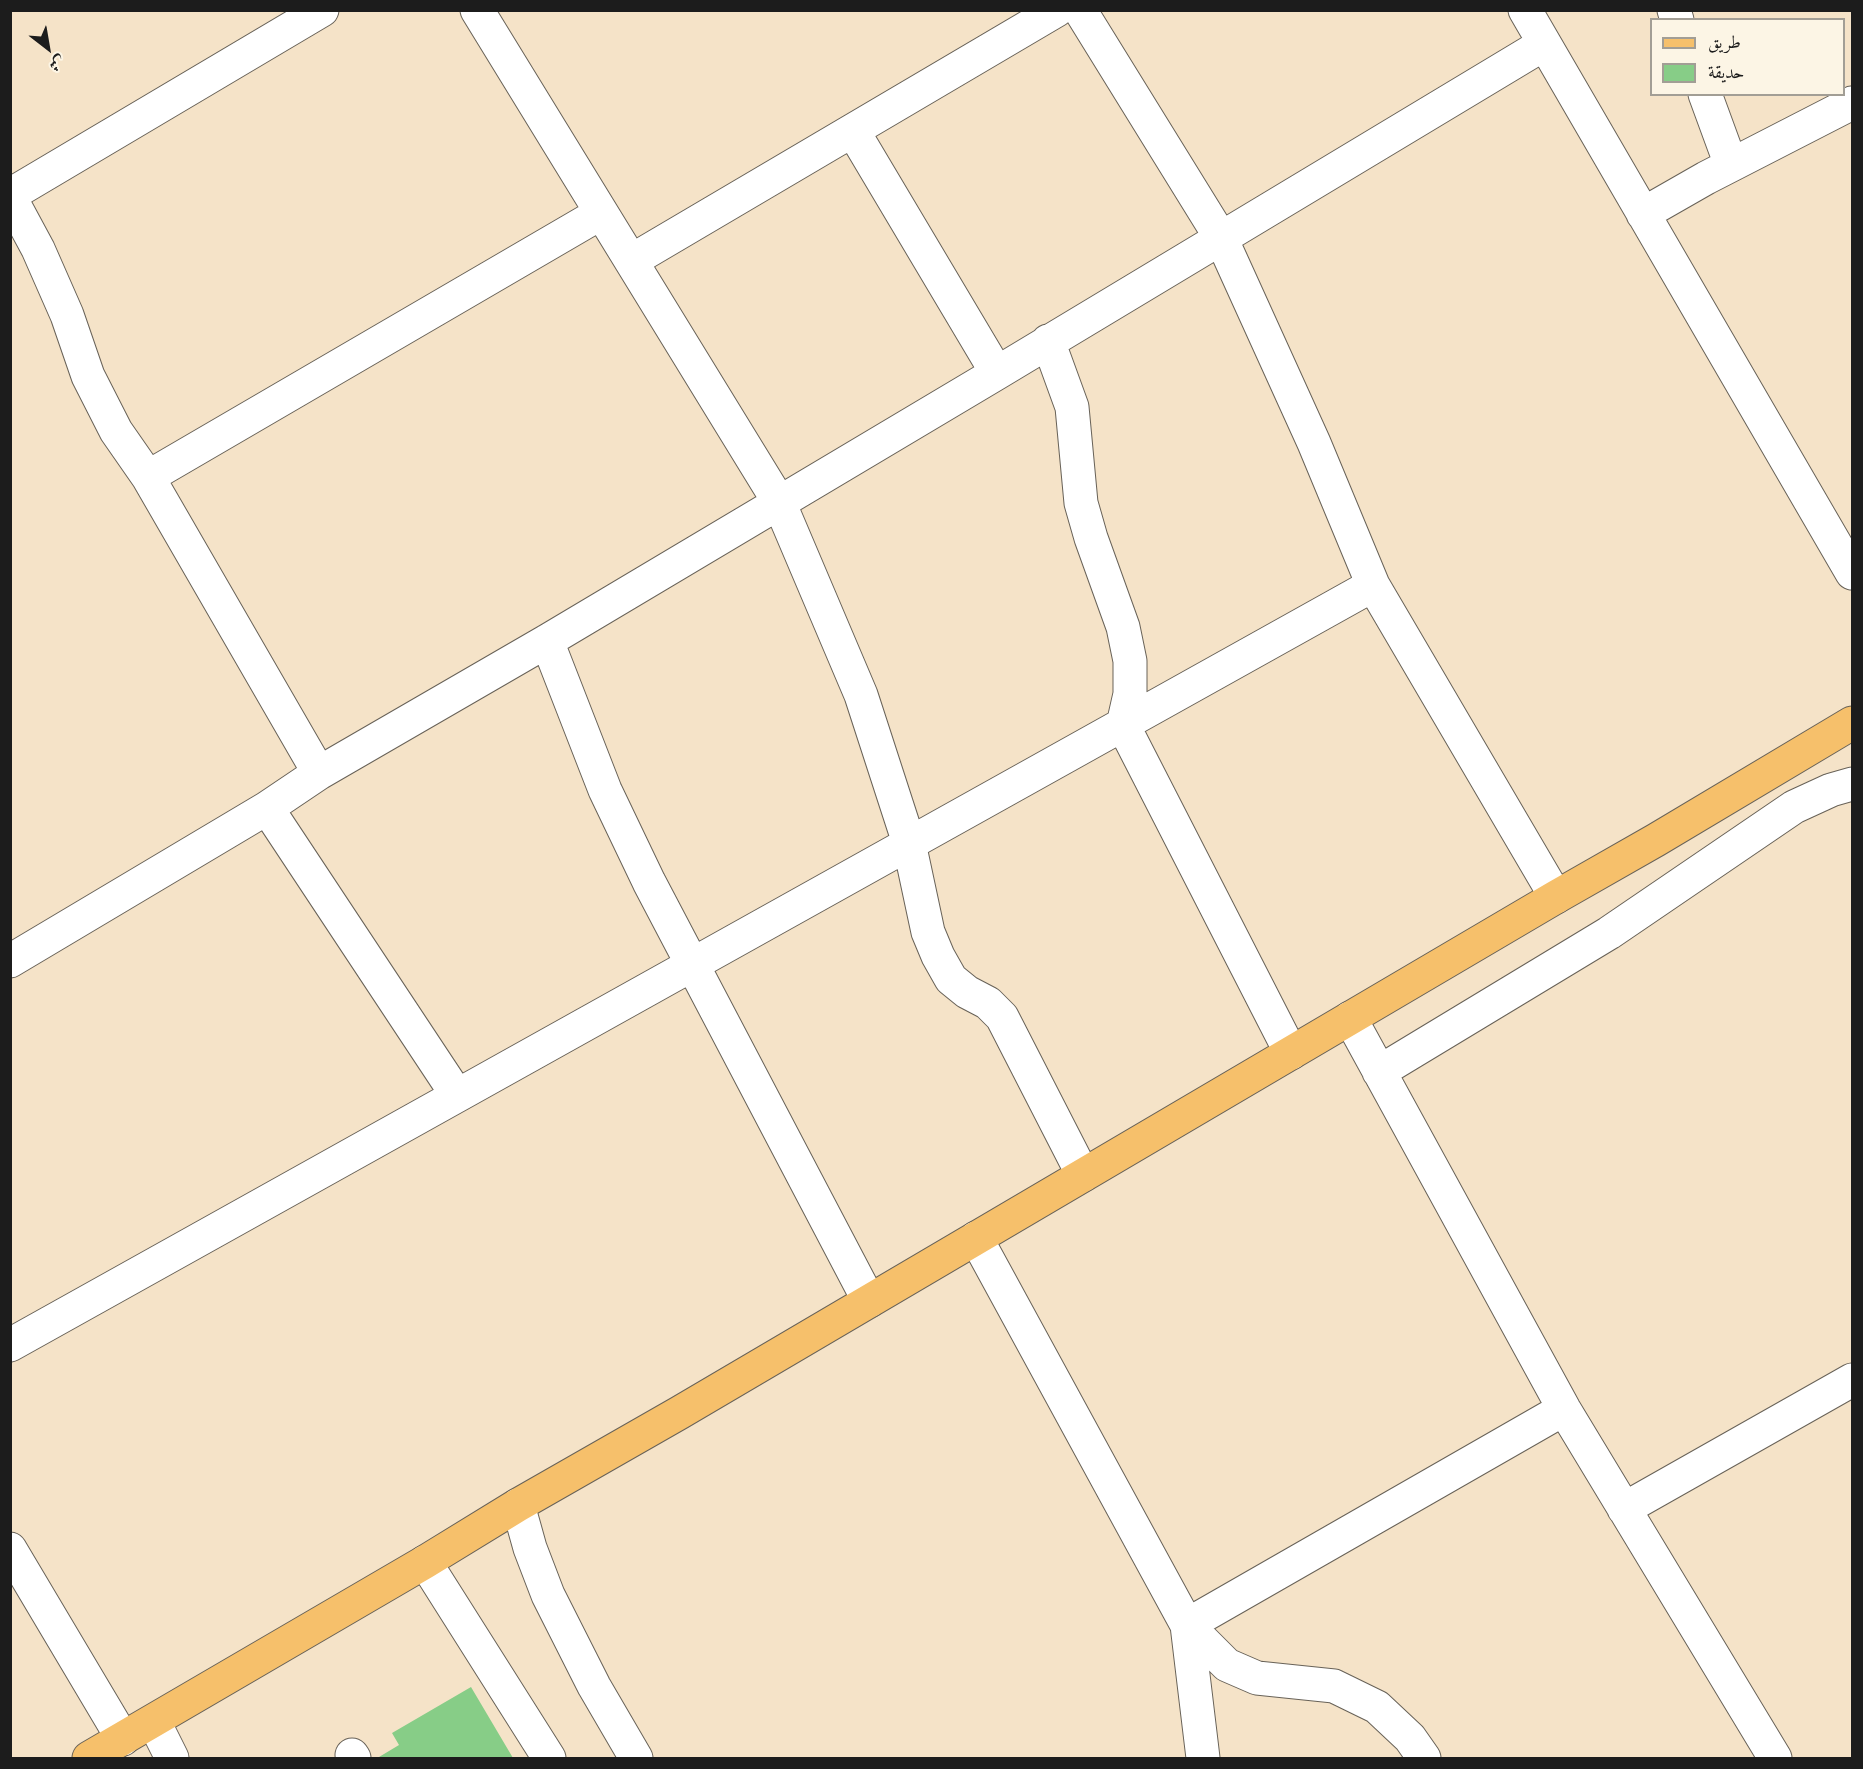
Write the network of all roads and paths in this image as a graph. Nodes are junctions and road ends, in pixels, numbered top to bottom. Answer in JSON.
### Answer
{"nodes":[{"id":1,"x":322,"y":10,"type":"edge"},
{"id":2,"x":477,"y":10,"type":"edge"},
{"id":3,"x":1057,"y":10,"type":"edge"},
{"id":4,"x":1080,"y":10,"type":"edge"},
{"id":5,"x":1525,"y":10,"type":"edge"},
{"id":6,"x":1544,"y":44,"type":"junction"},
{"id":7,"x":1706,"y":96,"type":"edge"},
{"id":8,"x":1852,"y":103,"type":"edge"},
{"id":9,"x":853,"y":131,"type":"junction"},
{"id":10,"x":1731,"y":165,"type":"junction"},
{"id":11,"x":10,"y":196,"type":"edge"},
{"id":12,"x":601,"y":213,"type":"junction"},
{"id":13,"x":1643,"y":214,"type":"junction"},
{"id":14,"x":1221,"y":238,"type":"junction"},
{"id":15,"x":631,"y":261,"type":"junction"},
{"id":16,"x":1048,"y":341,"type":"junction"},
{"id":17,"x":997,"y":373,"type":"junction"},
{"id":18,"x":147,"y":477,"type":"junction"},
{"id":19,"x":779,"y":502,"type":"junction"},
{"id":20,"x":1852,"y":573,"type":"edge"},
{"id":21,"x":1373,"y":585,"type":"junction"},
{"id":22,"x":547,"y":640,"type":"junction"},
{"id":23,"x":1852,"y":723,"type":"edge"},
{"id":24,"x":1123,"y":724,"type":"junction"},
{"id":25,"x":319,"y":773,"type":"junction"},
{"id":26,"x":1852,"y":784,"type":"edge"},
{"id":27,"x":267,"y":808,"type":"junction"},
{"id":28,"x":909,"y":843,"type":"junction"},
{"id":29,"x":1556,"y":897,"type":"junction"},
{"id":30,"x":10,"y":962,"type":"edge"},
{"id":31,"x":692,"y":966,"type":"junction"},
{"id":32,"x":1350,"y":1018,"type":"junction"},
{"id":33,"x":1291,"y":1053,"type":"junction"},
{"id":34,"x":1379,"y":1072,"type":"junction"},
{"id":35,"x":457,"y":1095,"type":"junction"},
{"id":36,"x":1083,"y":1175,"type":"junction"},
{"id":37,"x":976,"y":1238,"type":"junction"},
{"id":38,"x":868,"y":1301,"type":"junction"},
{"id":39,"x":10,"y":1345,"type":"edge"},
{"id":40,"x":1852,"y":1380,"type":"edge"},
{"id":41,"x":1564,"y":1409,"type":"junction"},
{"id":42,"x":518,"y":1505,"type":"junction"},
{"id":43,"x":1624,"y":1509,"type":"junction"},
{"id":44,"x":10,"y":1549,"type":"edge"},
{"id":45,"x":425,"y":1562,"type":"junction"},
{"id":46,"x":1187,"y":1625,"type":"junction"},
{"id":47,"x":154,"y":1722,"type":"junction"},
{"id":48,"x":123,"y":1739,"type":"junction"},
{"id":49,"x":89,"y":1758,"type":"edge"},
{"id":50,"x":172,"y":1758,"type":"edge"},
{"id":51,"x":549,"y":1758,"type":"edge"},
{"id":52,"x":636,"y":1758,"type":"edge"},
{"id":53,"x":1203,"y":1758,"type":"edge"},
{"id":54,"x":1424,"y":1758,"type":"edge"},
{"id":55,"x":1775,"y":1758,"type":"edge"}],
"edges":[{"from":1,"to":11,"type":"street"},
{"from":2,"to":12,"type":"street"},
{"from":3,"to":9,"type":"street"},
{"from":4,"to":14,"type":"street"},
{"from":5,"to":6,"type":"street"},
{"from":6,"to":13,"type":"street"},
{"from":6,"to":14,"type":"street"},
{"from":7,"to":10,"type":"street"},
{"from":8,"to":10,"type":"street"},
{"from":9,"to":15,"type":"street"},
{"from":9,"to":17,"type":"street"},
{"from":10,"to":13,"type":"street"},
{"from":11,"to":18,"type":"street"},
{"from":12,"to":15,"type":"street"},
{"from":12,"to":18,"type":"street"},
{"from":13,"to":20,"type":"street"},
{"from":14,"to":16,"type":"street"},
{"from":14,"to":21,"type":"street"},
{"from":15,"to":19,"type":"street"},
{"from":16,"to":17,"type":"street"},
{"from":16,"to":24,"type":"street"},
{"from":17,"to":19,"type":"street"},
{"from":18,"to":25,"type":"street"},
{"from":19,"to":22,"type":"street"},
{"from":19,"to":28,"type":"street"},
{"from":21,"to":24,"type":"street"},
{"from":21,"to":29,"type":"street"},
{"from":22,"to":25,"type":"street"},
{"from":22,"to":31,"type":"street"},
{"from":23,"to":29,"type":"main road"},
{"from":24,"to":28,"type":"street"},
{"from":24,"to":33,"type":"street"},
{"from":25,"to":27,"type":"street"},
{"from":26,"to":34,"type":"street"},
{"from":27,"to":30,"type":"street"},
{"from":27,"to":35,"type":"street"},
{"from":28,"to":31,"type":"street"},
{"from":28,"to":36,"type":"street"},
{"from":29,"to":32,"type":"main road"},
{"from":31,"to":35,"type":"street"},
{"from":31,"to":38,"type":"street"},
{"from":32,"to":33,"type":"main road"},
{"from":32,"to":34,"type":"street"},
{"from":33,"to":36,"type":"main road"},
{"from":34,"to":41,"type":"street"},
{"from":35,"to":39,"type":"street"},
{"from":36,"to":37,"type":"main road"},
{"from":37,"to":38,"type":"main road"},
{"from":37,"to":46,"type":"street"},
{"from":38,"to":42,"type":"main road"},
{"from":40,"to":43,"type":"street"},
{"from":41,"to":43,"type":"street"},
{"from":41,"to":46,"type":"street"},
{"from":42,"to":45,"type":"main road"},
{"from":42,"to":52,"type":"street"},
{"from":43,"to":55,"type":"street"},
{"from":44,"to":48,"type":"street"},
{"from":45,"to":47,"type":"main road"},
{"from":45,"to":51,"type":"street"},
{"from":46,"to":53,"type":"street"},
{"from":46,"to":54,"type":"street"},
{"from":47,"to":48,"type":"main road"},
{"from":47,"to":50,"type":"street"},
{"from":48,"to":49,"type":"main road"}]}
